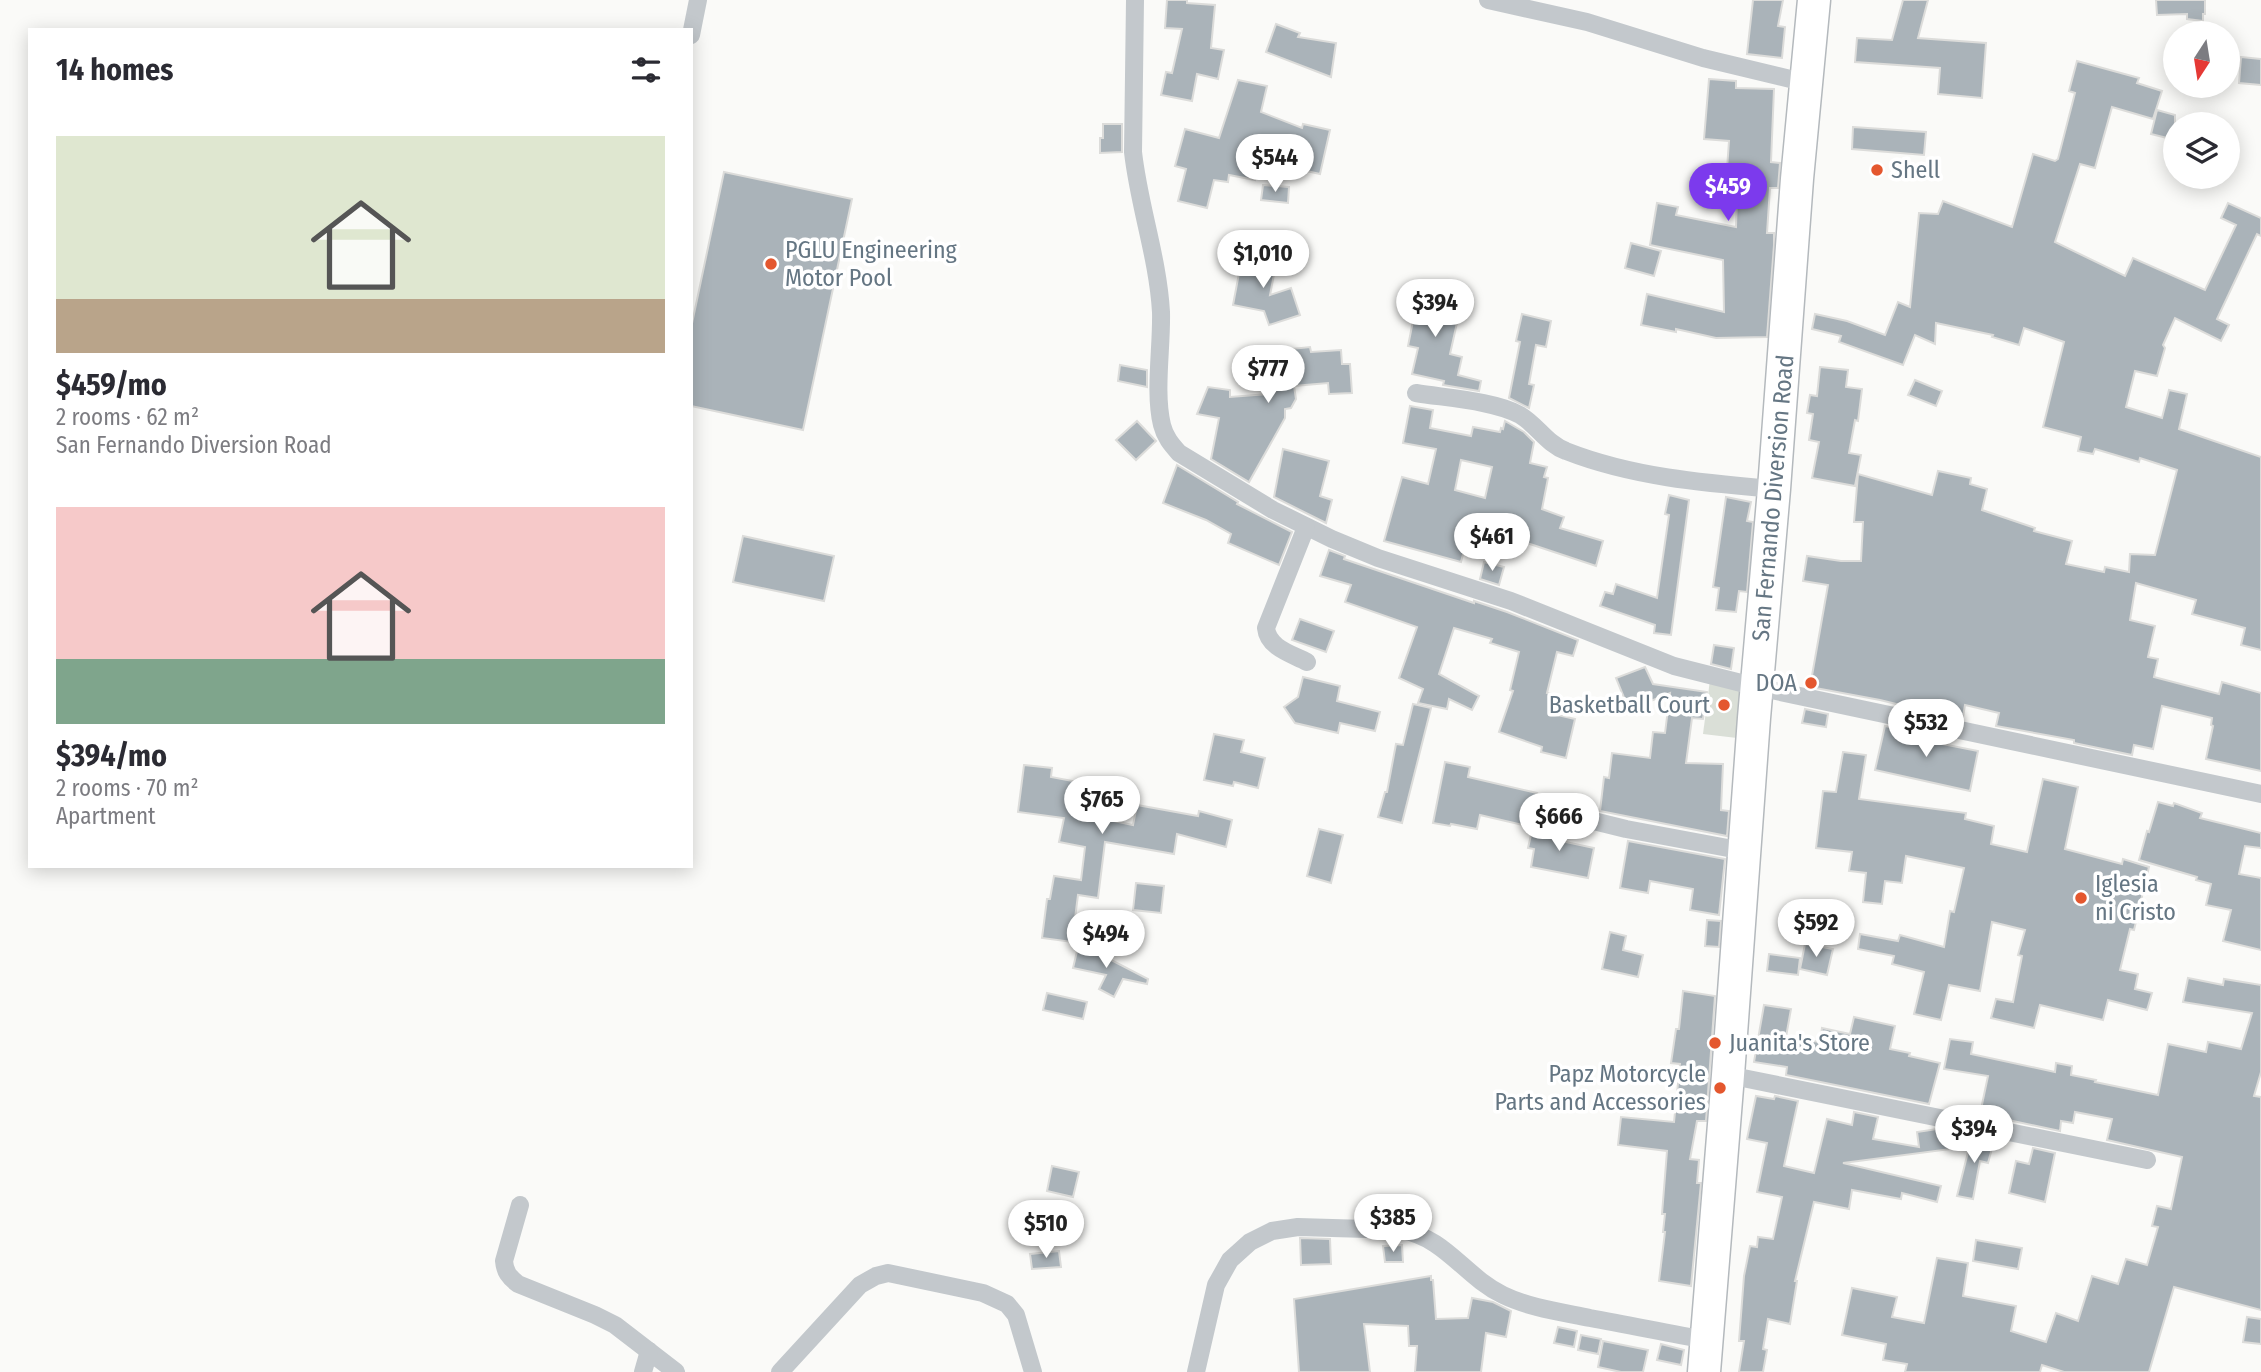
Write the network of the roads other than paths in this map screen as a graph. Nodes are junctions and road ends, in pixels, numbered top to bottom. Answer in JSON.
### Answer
{"nodes":[{"id":1,"x":698,"y":0,"type":"edge"},
{"id":2,"x":1135,"y":0,"type":"edge"},
{"id":3,"x":1488,"y":0,"type":"edge"},
{"id":4,"x":1814,"y":0,"type":"edge"},
{"id":5,"x":692,"y":28,"type":"edge"},
{"id":6,"x":1807,"y":83,"type":"junction"},
{"id":7,"x":1416,"y":393,"type":"dead end"},
{"id":8,"x":1774,"y":489,"type":"junction"},
{"id":9,"x":1306,"y":527,"type":"junction"},
{"id":10,"x":1307,"y":662,"type":"dead end"},
{"id":11,"x":1757,"y":687,"type":"junction"},
{"id":12,"x":2261,"y":794,"type":"edge"},
{"id":13,"x":1541,"y":808,"type":"dead end"},
{"id":14,"x":1744,"y":851,"type":"junction"},
{"id":15,"x":1728,"y":1075,"type":"junction"},
{"id":16,"x":2147,"y":1160,"type":"dead end"},
{"id":17,"x":520,"y":1205,"type":"dead end"},
{"id":18,"x":1706,"y":1340,"type":"junction"},
{"id":19,"x":649,"y":1350,"type":"junction"},
{"id":20,"x":643,"y":1372,"type":"edge"},
{"id":21,"x":676,"y":1372,"type":"edge"},
{"id":22,"x":779,"y":1372,"type":"edge"},
{"id":23,"x":1033,"y":1372,"type":"edge"},
{"id":24,"x":1196,"y":1372,"type":"edge"},
{"id":25,"x":1704,"y":1372,"type":"edge"}],
"edges":[{"from":1,"to":5,"type":"street"},
{"from":2,"to":9,"type":"street"},
{"from":3,"to":6,"type":"street"},
{"from":4,"to":6,"type":"highway","name":"San Fernando Diversion Road"},
{"from":6,"to":8,"type":"highway","name":"San Fernando Diversion Road"},
{"from":7,"to":8,"type":"street"},
{"from":8,"to":11,"type":"highway","name":"San Fernando Diversion Road"},
{"from":9,"to":10,"type":"street"},
{"from":9,"to":11,"type":"street"},
{"from":11,"to":12,"type":"street"},
{"from":11,"to":14,"type":"highway","name":"San Fernando Diversion Road"},
{"from":13,"to":14,"type":"street"},
{"from":14,"to":15,"type":"highway","name":"San Fernando Diversion Road"},
{"from":15,"to":16,"type":"street"},
{"from":15,"to":18,"type":"highway","name":"San Fernando Diversion Road"},
{"from":17,"to":19,"type":"street"},
{"from":18,"to":24,"type":"street"},
{"from":18,"to":25,"type":"highway","name":"San Fernando Diversion Road"},
{"from":19,"to":20,"type":"street"},
{"from":19,"to":21,"type":"street"},
{"from":22,"to":23,"type":"street"}]}
